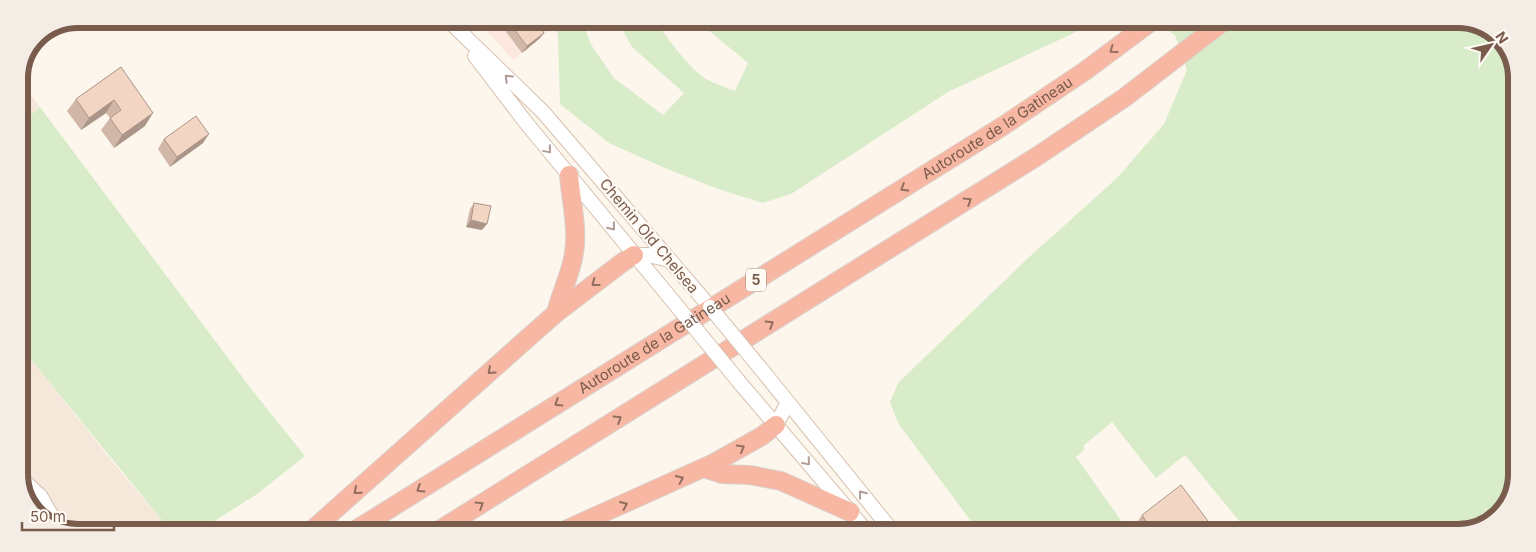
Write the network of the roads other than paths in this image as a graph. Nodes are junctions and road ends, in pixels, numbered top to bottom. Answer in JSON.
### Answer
{"nodes":[{"id":1,"x":455,"y":28,"type":"edge"},
{"id":2,"x":457,"y":28,"type":"edge"},
{"id":3,"x":1142,"y":28,"type":"edge"},
{"id":4,"x":1215,"y":28,"type":"edge"},
{"id":5,"x":569,"y":175,"type":"junction"},
{"id":6,"x":634,"y":256,"type":"junction"},
{"id":7,"x":670,"y":260,"type":"junction"},
{"id":8,"x":556,"y":313,"type":"junction"},
{"id":9,"x":788,"y":402,"type":"junction"},
{"id":10,"x":776,"y":425,"type":"junction"},
{"id":11,"x":704,"y":468,"type":"junction"},
{"id":12,"x":28,"y":482,"type":"edge"},
{"id":13,"x":850,"y":512,"type":"junction"},
{"id":14,"x":56,"y":520,"type":"edge"},
{"id":15,"x":319,"y":524,"type":"edge"},
{"id":16,"x":365,"y":524,"type":"edge"},
{"id":17,"x":449,"y":524,"type":"edge"},
{"id":18,"x":579,"y":524,"type":"edge"},
{"id":19,"x":860,"y":524,"type":"edge"},
{"id":20,"x":887,"y":524,"type":"edge"}],
"edges":[{"from":1,"to":5,"type":"street","name":"Chemin Old Chelsea","one_way":true},
{"from":7,"to":2,"type":"street","name":"Chemin Old Chelsea","one_way":true},
{"from":3,"to":16,"type":"highway","name":"Autoroute de la Gatineau","number":"5","one_way":true},
{"from":17,"to":4,"type":"highway","one_way":true},
{"from":5,"to":6,"type":"street","name":"Chemin Old Chelsea","one_way":true},
{"from":5,"to":8,"type":"highway"},
{"from":6,"to":7,"type":"street"},
{"from":6,"to":8,"type":"highway","one_way":true},
{"from":6,"to":10,"type":"street","name":"Chemin Old Chelsea","bridge":true},
{"from":7,"to":9,"type":"street","name":"Chemin Old Chelsea","bridge":true},
{"from":8,"to":15,"type":"highway","one_way":true},
{"from":9,"to":10,"type":"street"},
{"from":20,"to":9,"type":"street","name":"Chemin Old Chelsea","one_way":true},
{"from":11,"to":10,"type":"highway","one_way":true},
{"from":10,"to":13,"type":"street","name":"Chemin Old Chelsea","one_way":true},
{"from":11,"to":13,"type":"highway"},
{"from":18,"to":11,"type":"highway","one_way":true},
{"from":12,"to":14,"type":"street"},
{"from":13,"to":19,"type":"street","name":"Chemin Old Chelsea"}]}
